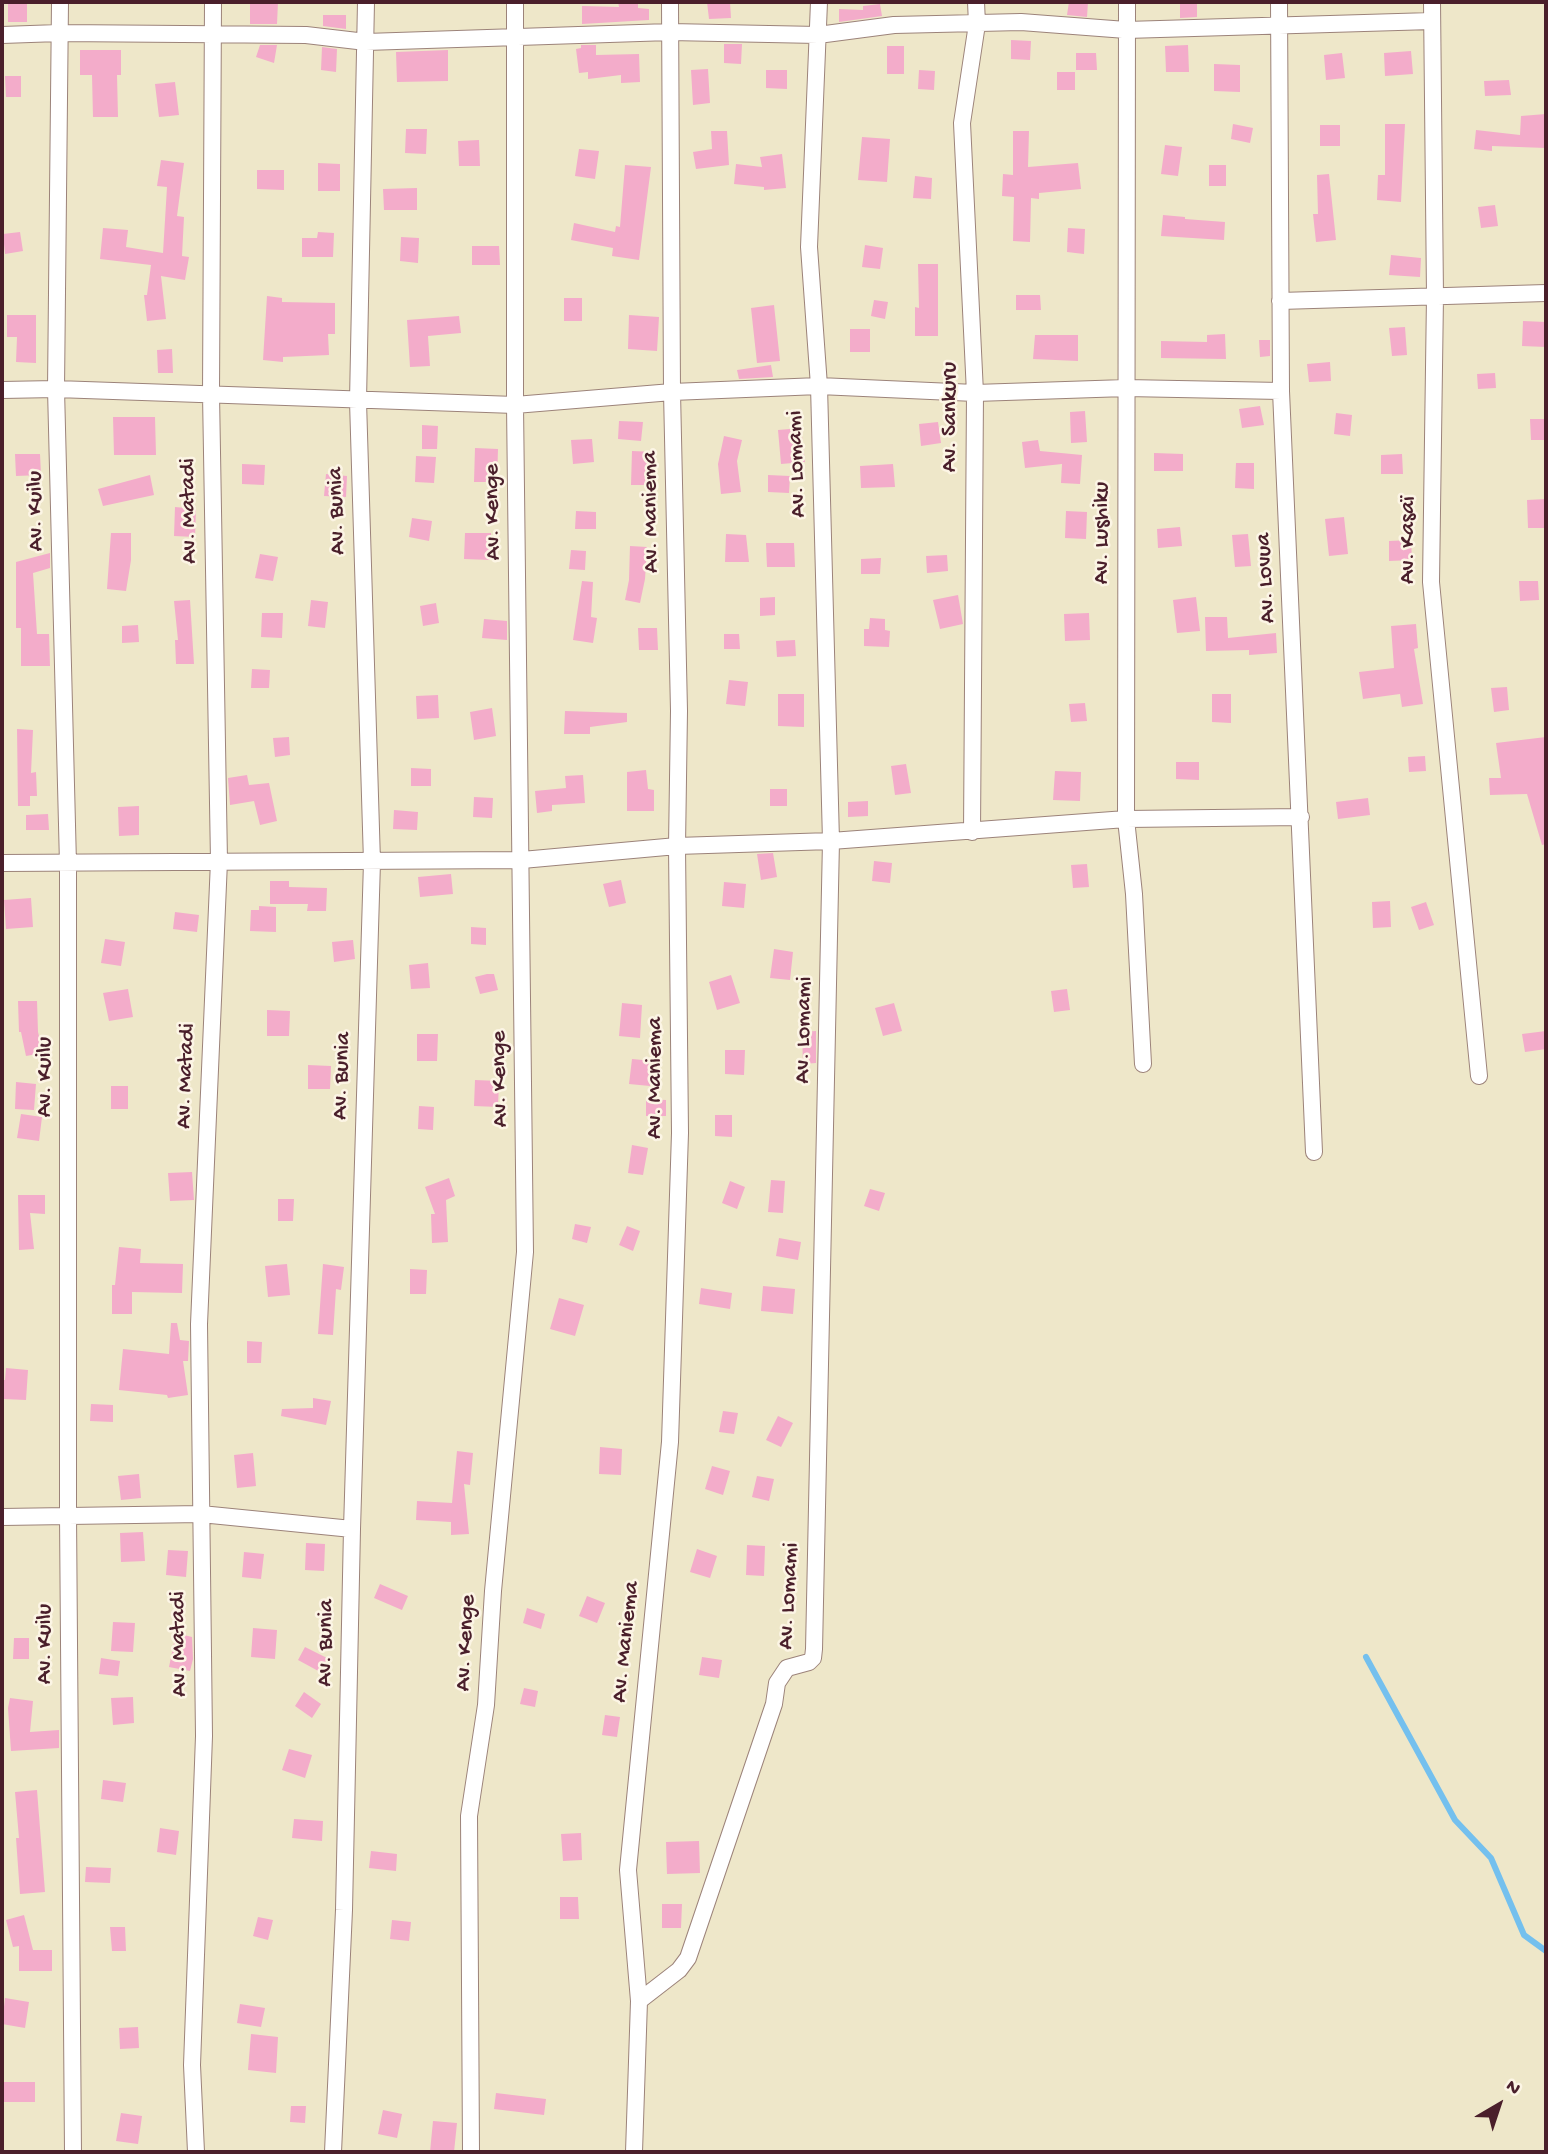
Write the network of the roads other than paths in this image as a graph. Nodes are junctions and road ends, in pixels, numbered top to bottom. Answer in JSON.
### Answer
{"nodes":[{"id":1,"x":60,"y":2,"type":"edge"},
{"id":2,"x":213,"y":2,"type":"edge"},
{"id":3,"x":366,"y":2,"type":"edge"},
{"id":4,"x":515,"y":2,"type":"edge"},
{"id":5,"x":670,"y":2,"type":"edge"},
{"id":6,"x":819,"y":2,"type":"edge"},
{"id":7,"x":976,"y":2,"type":"edge"},
{"id":8,"x":1127,"y":2,"type":"edge"},
{"id":9,"x":1279,"y":2,"type":"edge"},
{"id":10,"x":1432,"y":2,"type":"edge"},
{"id":11,"x":1432,"y":21,"type":"junction"},
{"id":12,"x":977,"y":24,"type":"junction"},
{"id":13,"x":1279,"y":24,"type":"junction"},
{"id":14,"x":1126,"y":30,"type":"junction"},
{"id":15,"x":670,"y":32,"type":"junction"},
{"id":16,"x":59,"y":33,"type":"junction"},
{"id":17,"x":212,"y":34,"type":"junction"},
{"id":18,"x":2,"y":35,"type":"edge"},
{"id":19,"x":818,"y":35,"type":"junction"},
{"id":20,"x":515,"y":36,"type":"junction"},
{"id":21,"x":366,"y":42,"type":"junction"},
{"id":22,"x":1546,"y":293,"type":"edge"},
{"id":23,"x":1435,"y":296,"type":"junction"},
{"id":24,"x":1280,"y":301,"type":"junction"},
{"id":25,"x":819,"y":386,"type":"junction"},
{"id":26,"x":1126,"y":388,"type":"junction"},
{"id":27,"x":56,"y":389,"type":"junction"},
{"id":28,"x":2,"y":390,"type":"edge"},
{"id":29,"x":1282,"y":391,"type":"junction"},
{"id":30,"x":672,"y":392,"type":"junction"},
{"id":31,"x":975,"y":393,"type":"junction"},
{"id":32,"x":211,"y":394,"type":"junction"},
{"id":33,"x":358,"y":401,"type":"junction"},
{"id":34,"x":515,"y":405,"type":"junction"},
{"id":35,"x":1301,"y":817,"type":"junction"},
{"id":36,"x":1126,"y":819,"type":"junction"},
{"id":37,"x":972,"y":832,"type":"junction"},
{"id":38,"x":831,"y":841,"type":"junction"},
{"id":39,"x":677,"y":846,"type":"junction"},
{"id":40,"x":522,"y":860,"type":"junction"},
{"id":41,"x":219,"y":861,"type":"junction"},
{"id":42,"x":372,"y":862,"type":"junction"},
{"id":43,"x":2,"y":863,"type":"edge"},
{"id":44,"x":68,"y":864,"type":"junction"},
{"id":45,"x":1143,"y":1064,"type":"dead end"},
{"id":46,"x":1479,"y":1076,"type":"dead end"},
{"id":47,"x":1314,"y":1152,"type":"dead end"},
{"id":48,"x":201,"y":1514,"type":"junction"},
{"id":49,"x":68,"y":1515,"type":"junction"},
{"id":50,"x":2,"y":1517,"type":"edge"},
{"id":51,"x":352,"y":1529,"type":"junction"},
{"id":52,"x":639,"y":2001,"type":"junction"},
{"id":53,"x":73,"y":2152,"type":"edge"},
{"id":54,"x":196,"y":2152,"type":"edge"},
{"id":55,"x":332,"y":2152,"type":"edge"},
{"id":56,"x":471,"y":2152,"type":"edge"},
{"id":57,"x":634,"y":2152,"type":"edge"}],
"edges":[{"from":1,"to":16,"type":"street","name":"Av. Kuilu"},
{"from":2,"to":17,"type":"street","name":"Av. Matadi"},
{"from":3,"to":21,"type":"street","name":"Av. Bunia"},
{"from":4,"to":20,"type":"street","name":"Av. Kenge"},
{"from":5,"to":15,"type":"street","name":"Av. Maniema"},
{"from":6,"to":19,"type":"street","name":"Av. Lomami"},
{"from":7,"to":12,"type":"street","name":"Av. Sankuru"},
{"from":8,"to":14,"type":"street","name":"Av. Lushiku"},
{"from":9,"to":13,"type":"street","name":"Av. Lovua"},
{"from":10,"to":11,"type":"street","name":"Av. Kasaï"},
{"from":11,"to":13,"type":"street"},
{"from":11,"to":23,"type":"street","name":"Av. Kasaï"},
{"from":12,"to":14,"type":"street"},
{"from":12,"to":19,"type":"street"},
{"from":12,"to":31,"type":"street","name":"Av. Sankuru"},
{"from":13,"to":14,"type":"street"},
{"from":13,"to":24,"type":"street","name":"Av. Lovua"},
{"from":14,"to":26,"type":"street","name":"Av. Lushiku"},
{"from":15,"to":19,"type":"street"},
{"from":15,"to":20,"type":"street"},
{"from":15,"to":30,"type":"street","name":"Av. Maniema"},
{"from":16,"to":17,"type":"street"},
{"from":16,"to":18,"type":"street"},
{"from":16,"to":27,"type":"street","name":"Av. Kuilu"},
{"from":17,"to":21,"type":"street"},
{"from":17,"to":32,"type":"street","name":"Av. Matadi"},
{"from":19,"to":25,"type":"street","name":"Av. Lomami"},
{"from":20,"to":21,"type":"street"},
{"from":20,"to":34,"type":"street","name":"Av. Kenge"},
{"from":21,"to":33,"type":"street","name":"Av. Bunia"},
{"from":22,"to":23,"type":"street"},
{"from":23,"to":24,"type":"street"},
{"from":23,"to":46,"type":"street","name":"Av. Kasaï"},
{"from":24,"to":29,"type":"street","name":"Av. Lovua"},
{"from":25,"to":30,"type":"street"},
{"from":25,"to":31,"type":"street"},
{"from":25,"to":38,"type":"street","name":"Av. Lomami"},
{"from":26,"to":29,"type":"street"},
{"from":26,"to":31,"type":"street"},
{"from":26,"to":36,"type":"street","name":"Av. Lushiku"},
{"from":27,"to":28,"type":"street"},
{"from":27,"to":32,"type":"street"},
{"from":27,"to":44,"type":"street","name":"Av. Kuilu"},
{"from":29,"to":35,"type":"street","name":"Av. Lovua"},
{"from":30,"to":34,"type":"street"},
{"from":30,"to":39,"type":"street","name":"Av. Maniema"},
{"from":31,"to":37,"type":"street","name":"Av. Sankuru"},
{"from":32,"to":33,"type":"street"},
{"from":32,"to":41,"type":"street","name":"Av. Matadi"},
{"from":33,"to":34,"type":"street"},
{"from":33,"to":42,"type":"street","name":"Av. Bunia"},
{"from":34,"to":40,"type":"street","name":"Av. Kenge"},
{"from":35,"to":36,"type":"street"},
{"from":35,"to":47,"type":"street","name":"Av. Lovua"},
{"from":36,"to":37,"type":"street"},
{"from":36,"to":45,"type":"street","name":"Av. Lushiku"},
{"from":37,"to":38,"type":"street"},
{"from":38,"to":39,"type":"street"},
{"from":38,"to":52,"type":"street","name":"Av. Lomami"},
{"from":39,"to":40,"type":"street"},
{"from":39,"to":52,"type":"street","name":"Av. Maniema"},
{"from":40,"to":42,"type":"street"},
{"from":40,"to":56,"type":"street","name":"Av. Kenge"},
{"from":41,"to":42,"type":"street"},
{"from":41,"to":44,"type":"street"},
{"from":41,"to":48,"type":"street","name":"Av. Matadi"},
{"from":42,"to":51,"type":"street","name":"Av. Bunia"},
{"from":43,"to":44,"type":"street"},
{"from":44,"to":49,"type":"street","name":"Av. Kuilu"},
{"from":48,"to":49,"type":"street"},
{"from":48,"to":51,"type":"street"},
{"from":48,"to":54,"type":"street","name":"Av. Matadi"},
{"from":49,"to":50,"type":"street"},
{"from":49,"to":53,"type":"street","name":"Av. Kuilu"},
{"from":51,"to":55,"type":"street","name":"Av. Bunia"},
{"from":52,"to":57,"type":"street","name":"Av. Maniema"}]}
